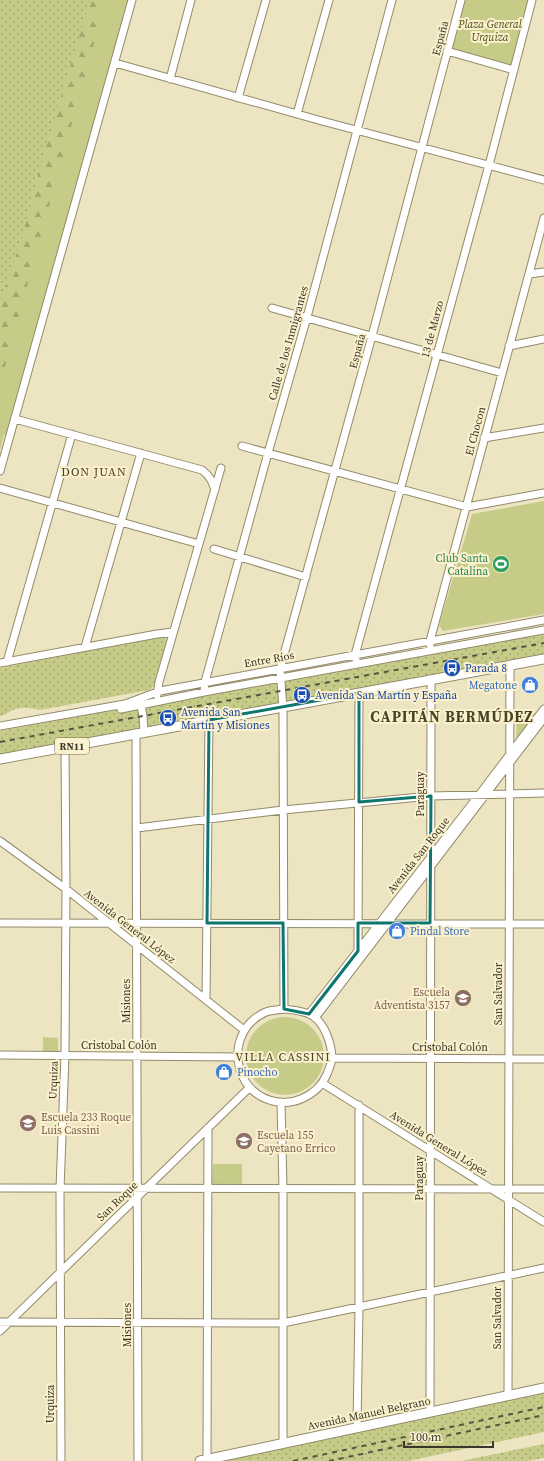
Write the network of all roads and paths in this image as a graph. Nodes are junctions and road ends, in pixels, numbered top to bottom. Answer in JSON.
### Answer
{"nodes":[{"id":1,"x":132,"y":0,"type":"edge"},
{"id":2,"x":192,"y":0,"type":"edge"},
{"id":3,"x":266,"y":0,"type":"edge"},
{"id":4,"x":329,"y":0,"type":"edge"},
{"id":5,"x":392,"y":0,"type":"edge"},
{"id":6,"x":461,"y":0,"type":"edge"},
{"id":7,"x":532,"y":0,"type":"edge"},
{"id":8,"x":447,"y":51,"type":"junction"},
{"id":9,"x":115,"y":63,"type":"junction"},
{"id":10,"x":514,"y":70,"type":"junction"},
{"id":11,"x":170,"y":79,"type":"junction"},
{"id":12,"x":238,"y":98,"type":"junction"},
{"id":13,"x":297,"y":114,"type":"junction"},
{"id":14,"x":357,"y":130,"type":"junction"},
{"id":15,"x":423,"y":148,"type":"junction"},
{"id":16,"x":489,"y":165,"type":"junction"},
{"id":17,"x":544,"y":180,"type":"edge"},
{"id":18,"x":544,"y":218,"type":"edge"},
{"id":19,"x":544,"y":272,"type":"edge"},
{"id":20,"x":529,"y":274,"type":"junction"},
{"id":21,"x":272,"y":308,"type":"dead end"},
{"id":22,"x":307,"y":317,"type":"junction"},
{"id":23,"x":372,"y":336,"type":"junction"},
{"id":24,"x":544,"y":339,"type":"edge"},
{"id":25,"x":509,"y":346,"type":"junction"},
{"id":26,"x":436,"y":354,"type":"junction"},
{"id":27,"x":502,"y":373,"type":"junction"},
{"id":28,"x":14,"y":419,"type":"junction"},
{"id":29,"x":544,"y":428,"type":"edge"},
{"id":30,"x":72,"y":434,"type":"junction"},
{"id":31,"x":484,"y":438,"type":"junction"},
{"id":32,"x":242,"y":446,"type":"dead end"},
{"id":33,"x":141,"y":453,"type":"junction"},
{"id":34,"x":268,"y":453,"type":"junction"},
{"id":35,"x":221,"y":468,"type":"dead end"},
{"id":36,"x":0,"y":471,"type":"edge"},
{"id":37,"x":336,"y":471,"type":"junction"},
{"id":38,"x":0,"y":488,"type":"edge"},
{"id":39,"x":400,"y":488,"type":"junction"},
{"id":40,"x":215,"y":490,"type":"junction"},
{"id":41,"x":544,"y":494,"type":"edge"},
{"id":42,"x":52,"y":503,"type":"junction"},
{"id":43,"x":467,"y":507,"type":"junction"},
{"id":44,"x":121,"y":522,"type":"junction"},
{"id":45,"x":199,"y":544,"type":"junction"},
{"id":46,"x":214,"y":549,"type":"dead end"},
{"id":47,"x":240,"y":557,"type":"junction"},
{"id":48,"x":306,"y":577,"type":"junction"},
{"id":49,"x":544,"y":620,"type":"edge"},
{"id":50,"x":544,"y":630,"type":"edge"},
{"id":51,"x":174,"y":632,"type":"junction"},
{"id":52,"x":430,"y":641,"type":"junction"},
{"id":53,"x":85,"y":647,"type":"junction"},
{"id":54,"x":430,"y":651,"type":"junction"},
{"id":55,"x":355,"y":655,"type":"junction"},
{"id":56,"x":544,"y":659,"type":"edge"},
{"id":57,"x":4,"y":662,"type":"edge"},
{"id":58,"x":357,"y":664,"type":"junction"},
{"id":59,"x":510,"y":665,"type":"junction"},
{"id":60,"x":280,"y":669,"type":"junction"},
{"id":61,"x":280,"y":678,"type":"junction"},
{"id":62,"x":431,"y":680,"type":"junction"},
{"id":63,"x":205,"y":682,"type":"junction"},
{"id":64,"x":157,"y":692,"type":"junction"},
{"id":65,"x":204,"y":692,"type":"junction"},
{"id":66,"x":359,"y":693,"type":"junction"},
{"id":67,"x":158,"y":701,"type":"junction"},
{"id":68,"x":140,"y":702,"type":"junction"},
{"id":69,"x":283,"y":708,"type":"junction"},
{"id":70,"x":544,"y":709,"type":"edge"},
{"id":71,"x":544,"y":718,"type":"edge"},
{"id":72,"x":209,"y":720,"type":"junction"},
{"id":73,"x":0,"y":726,"type":"edge"},
{"id":74,"x":0,"y":731,"type":"edge"},
{"id":75,"x":140,"y":733,"type":"junction"},
{"id":76,"x":65,"y":747,"type":"junction"},
{"id":77,"x":509,"y":754,"type":"junction"},
{"id":78,"x":0,"y":759,"type":"edge"},
{"id":79,"x":510,"y":762,"type":"junction"},
{"id":80,"x":544,"y":793,"type":"edge"},
{"id":81,"x":510,"y":794,"type":"junction"},
{"id":82,"x":482,"y":795,"type":"junction"},
{"id":83,"x":431,"y":796,"type":"junction"},
{"id":84,"x":359,"y":802,"type":"junction"},
{"id":85,"x":283,"y":810,"type":"junction"},
{"id":86,"x":208,"y":818,"type":"junction"},
{"id":87,"x":137,"y":828,"type":"junction"},
{"id":88,"x":0,"y":841,"type":"edge"},
{"id":89,"x":431,"y":856,"type":"junction"},
{"id":90,"x":431,"y":867,"type":"junction"},
{"id":91,"x":66,"y":889,"type":"junction"},
{"id":92,"x":0,"y":923,"type":"edge"},
{"id":93,"x":66,"y":923,"type":"junction"},
{"id":94,"x":108,"y":923,"type":"junction"},
{"id":95,"x":137,"y":923,"type":"junction"},
{"id":96,"x":207,"y":923,"type":"junction"},
{"id":97,"x":283,"y":923,"type":"junction"},
{"id":98,"x":358,"y":923,"type":"junction"},
{"id":99,"x":380,"y":923,"type":"junction"},
{"id":100,"x":388,"y":923,"type":"junction"},
{"id":101,"x":430,"y":924,"type":"junction"},
{"id":102,"x":510,"y":924,"type":"junction"},
{"id":103,"x":544,"y":924,"type":"edge"},
{"id":104,"x":137,"y":945,"type":"junction"},
{"id":105,"x":358,"y":951,"type":"junction"},
{"id":106,"x":358,"y":962,"type":"junction"},
{"id":107,"x":206,"y":1000,"type":"junction"},
{"id":108,"x":284,"y":1008,"type":"junction"},
{"id":109,"x":312,"y":1016,"type":"junction"},
{"id":110,"x":244,"y":1030,"type":"junction"},
{"id":111,"x":0,"y":1055,"type":"edge"},
{"id":112,"x":65,"y":1055,"type":"junction"},
{"id":113,"x":137,"y":1056,"type":"junction"},
{"id":114,"x":237,"y":1057,"type":"junction"},
{"id":115,"x":332,"y":1058,"type":"junction"},
{"id":116,"x":430,"y":1058,"type":"junction"},
{"id":117,"x":509,"y":1059,"type":"junction"},
{"id":118,"x":544,"y":1059,"type":"edge"},
{"id":119,"x":322,"y":1083,"type":"junction"},
{"id":120,"x":249,"y":1088,"type":"junction"},
{"id":121,"x":281,"y":1102,"type":"junction"},
{"id":122,"x":359,"y":1105,"type":"junction"},
{"id":123,"x":208,"y":1128,"type":"junction"},
{"id":124,"x":430,"y":1151,"type":"junction"},
{"id":125,"x":0,"y":1188,"type":"edge"},
{"id":126,"x":146,"y":1188,"type":"junction"},
{"id":127,"x":60,"y":1189,"type":"junction"},
{"id":128,"x":208,"y":1189,"type":"junction"},
{"id":129,"x":283,"y":1189,"type":"junction"},
{"id":130,"x":359,"y":1189,"type":"junction"},
{"id":131,"x":430,"y":1189,"type":"junction"},
{"id":132,"x":492,"y":1189,"type":"junction"},
{"id":133,"x":508,"y":1189,"type":"junction"},
{"id":134,"x":544,"y":1190,"type":"edge"},
{"id":135,"x":138,"y":1193,"type":"junction"},
{"id":136,"x":508,"y":1200,"type":"junction"},
{"id":137,"x":544,"y":1222,"type":"edge"},
{"id":138,"x":544,"y":1268,"type":"edge"},
{"id":139,"x":62,"y":1270,"type":"junction"},
{"id":140,"x":508,"y":1275,"type":"junction"},
{"id":141,"x":430,"y":1291,"type":"junction"},
{"id":142,"x":359,"y":1307,"type":"junction"},
{"id":143,"x":0,"y":1322,"type":"edge"},
{"id":144,"x":8,"y":1323,"type":"junction"},
{"id":145,"x":61,"y":1323,"type":"junction"},
{"id":146,"x":138,"y":1323,"type":"junction"},
{"id":147,"x":208,"y":1323,"type":"junction"},
{"id":148,"x":283,"y":1323,"type":"junction"},
{"id":149,"x":0,"y":1331,"type":"edge"},
{"id":150,"x":544,"y":1388,"type":"edge"},
{"id":151,"x":508,"y":1396,"type":"junction"},
{"id":152,"x":430,"y":1412,"type":"junction"},
{"id":153,"x":357,"y":1427,"type":"junction"},
{"id":154,"x":283,"y":1443,"type":"junction"},
{"id":155,"x":203,"y":1460,"type":"edge"},
{"id":156,"x":61,"y":1461,"type":"edge"},
{"id":157,"x":138,"y":1461,"type":"edge"}],
"edges":[{"from":1,"to":9,"type":"street"},
{"from":2,"to":11,"type":"street"},
{"from":3,"to":12,"type":"street"},
{"from":4,"to":13,"type":"street"},
{"from":5,"to":14,"type":"street","name":"Calle de los Inmigrantes"},
{"from":6,"to":8,"type":"street","name":"España"},
{"from":7,"to":10,"type":"street","name":"13 de Marzo"},
{"from":8,"to":10,"type":"street"},
{"from":8,"to":15,"type":"street","name":"España"},
{"from":9,"to":11,"type":"street"},
{"from":9,"to":28,"type":"street"},
{"from":10,"to":16,"type":"street","name":"13 de Marzo"},
{"from":11,"to":12,"type":"street"},
{"from":12,"to":13,"type":"street"},
{"from":13,"to":14,"type":"street"},
{"from":14,"to":15,"type":"street"},
{"from":14,"to":22,"type":"street","name":"Calle de los Inmigrantes"},
{"from":15,"to":16,"type":"street"},
{"from":15,"to":23,"type":"street","name":"España"},
{"from":16,"to":17,"type":"street"},
{"from":16,"to":26,"type":"street","name":"13 de Marzo"},
{"from":18,"to":20,"type":"street","name":"El Chocon"},
{"from":19,"to":20,"type":"street"},
{"from":20,"to":25,"type":"street","name":"El Chocon"},
{"from":21,"to":22,"type":"street"},
{"from":22,"to":23,"type":"street"},
{"from":22,"to":34,"type":"street","name":"Calle de los Inmigrantes"},
{"from":23,"to":26,"type":"street"},
{"from":23,"to":37,"type":"street","name":"España"},
{"from":24,"to":25,"type":"street"},
{"from":25,"to":27,"type":"street","name":"El Chocon"},
{"from":26,"to":27,"type":"street"},
{"from":26,"to":39,"type":"street","name":"13 de Marzo"},
{"from":27,"to":31,"type":"street","name":"El Chocon"},
{"from":28,"to":30,"type":"street"},
{"from":28,"to":36,"type":"street"},
{"from":29,"to":31,"type":"street"},
{"from":30,"to":33,"type":"street"},
{"from":30,"to":42,"type":"street"},
{"from":31,"to":43,"type":"street","name":"El Chocon"},
{"from":32,"to":34,"type":"street"},
{"from":33,"to":40,"type":"street"},
{"from":33,"to":44,"type":"street"},
{"from":34,"to":37,"type":"street"},
{"from":34,"to":47,"type":"street","name":"Calle de los Inmigrantes"},
{"from":35,"to":40,"type":"street"},
{"from":37,"to":39,"type":"street"},
{"from":37,"to":48,"type":"street","name":"España"},
{"from":38,"to":42,"type":"street"},
{"from":39,"to":43,"type":"street"},
{"from":39,"to":55,"type":"street","name":"13 de Marzo"},
{"from":40,"to":45,"type":"street"},
{"from":41,"to":43,"type":"street"},
{"from":42,"to":44,"type":"street"},
{"from":42,"to":57,"type":"street"},
{"from":43,"to":52,"type":"street","name":"El Chocon"},
{"from":44,"to":45,"type":"street"},
{"from":44,"to":53,"type":"street"},
{"from":45,"to":51,"type":"street"},
{"from":46,"to":47,"type":"street"},
{"from":47,"to":48,"type":"street"},
{"from":47,"to":63,"type":"street","name":"Calle de los Inmigrantes"},
{"from":48,"to":60,"type":"street","name":"España"},
{"from":49,"to":52,"type":"street","name":"Entre Ríos"},
{"from":50,"to":54,"type":"street","name":"Entre Ríos"},
{"from":51,"to":53,"type":"street"},
{"from":51,"to":64,"type":"street"},
{"from":52,"to":54,"type":"street","name":"El Chocon"},
{"from":52,"to":55,"type":"street","name":"Entre Ríos"},
{"from":53,"to":57,"type":"street"},
{"from":54,"to":58,"type":"street","name":"Entre Ríos"},
{"from":55,"to":58,"type":"street","name":"13 de Marzo"},
{"from":55,"to":60,"type":"street","name":"Entre Ríos"},
{"from":56,"to":59,"type":"main road","number":"RN11"},
{"from":58,"to":61,"type":"street","name":"Entre Ríos"},
{"from":59,"to":62,"type":"main road","number":"RN11"},
{"from":59,"to":77,"type":"street","name":"San Salvador"},
{"from":60,"to":61,"type":"street","name":"España"},
{"from":60,"to":63,"type":"street","name":"Entre Ríos"},
{"from":61,"to":65,"type":"street","name":"Entre Ríos"},
{"from":61,"to":69,"type":"street","name":"España"},
{"from":62,"to":66,"type":"main road","number":"RN11"},
{"from":62,"to":83,"type":"street","name":"Paraguay"},
{"from":63,"to":64,"type":"street","name":"Entre Ríos"},
{"from":63,"to":65,"type":"street","name":"Calle de los Inmigrantes"},
{"from":64,"to":67,"type":"street"},
{"from":64,"to":68,"type":"street","name":"Entre Ríos"},
{"from":65,"to":67,"type":"street","name":"Entre Ríos"},
{"from":66,"to":69,"type":"main road","number":"RN11"},
{"from":66,"to":84,"type":"street"},
{"from":67,"to":68,"type":"street","name":"Entre Ríos"},
{"from":68,"to":73,"type":"street","name":"Entre Ríos"},
{"from":68,"to":74,"type":"street","name":"Entre Ríos"},
{"from":68,"to":75,"type":"street","name":"Misiones"},
{"from":69,"to":72,"type":"main road","number":"RN11"},
{"from":69,"to":85,"type":"street","name":"España"},
{"from":70,"to":77,"type":"street","name":"Avenida San Roque"},
{"from":71,"to":79,"type":"street","name":"Avenida San Roque"},
{"from":72,"to":75,"type":"main road","number":"RN11"},
{"from":72,"to":86,"type":"street"},
{"from":75,"to":76,"type":"main road","number":"RN11"},
{"from":75,"to":87,"type":"street","name":"Misiones"},
{"from":76,"to":78,"type":"main road","number":"RN11"},
{"from":76,"to":91,"type":"street","name":"Urquiza"},
{"from":77,"to":79,"type":"street","name":"San Salvador"},
{"from":77,"to":82,"type":"street","name":"Avenida San Roque"},
{"from":79,"to":81,"type":"street","name":"San Salvador"},
{"from":79,"to":82,"type":"street","name":"Avenida San Roque"},
{"from":80,"to":81,"type":"street"},
{"from":81,"to":82,"type":"street"},
{"from":81,"to":102,"type":"street","name":"San Salvador"},
{"from":82,"to":83,"type":"street"},
{"from":82,"to":89,"type":"street","name":"Avenida San Roque"},
{"from":82,"to":90,"type":"street","name":"Avenida San Roque"},
{"from":83,"to":84,"type":"street"},
{"from":83,"to":89,"type":"street","name":"Paraguay"},
{"from":84,"to":85,"type":"street"},
{"from":84,"to":98,"type":"street"},
{"from":85,"to":86,"type":"street"},
{"from":85,"to":97,"type":"street","name":"España"},
{"from":86,"to":87,"type":"street"},
{"from":86,"to":96,"type":"street"},
{"from":87,"to":95,"type":"street","name":"Misiones"},
{"from":88,"to":91,"type":"street","name":"Avenida General López"},
{"from":89,"to":90,"type":"street","name":"Paraguay"},
{"from":89,"to":99,"type":"street","name":"Avenida San Roque"},
{"from":90,"to":100,"type":"street","name":"Avenida San Roque"},
{"from":90,"to":101,"type":"street","name":"Paraguay"},
{"from":91,"to":93,"type":"street","name":"Urquiza"},
{"from":91,"to":94,"type":"street","name":"Avenida General López"},
{"from":92,"to":93,"type":"street"},
{"from":93,"to":94,"type":"street"},
{"from":93,"to":112,"type":"street","name":"Urquiza"},
{"from":94,"to":95,"type":"street"},
{"from":94,"to":104,"type":"street","name":"Avenida General López"},
{"from":95,"to":96,"type":"street"},
{"from":95,"to":104,"type":"street","name":"Misiones"},
{"from":96,"to":97,"type":"street"},
{"from":96,"to":107,"type":"street"},
{"from":97,"to":98,"type":"street"},
{"from":97,"to":108,"type":"street","name":"España"},
{"from":98,"to":99,"type":"street"},
{"from":98,"to":105,"type":"street"},
{"from":99,"to":100,"type":"street"},
{"from":99,"to":105,"type":"street","name":"Avenida San Roque"},
{"from":100,"to":101,"type":"street"},
{"from":100,"to":106,"type":"street","name":"Avenida San Roque"},
{"from":101,"to":102,"type":"street"},
{"from":101,"to":116,"type":"street","name":"Paraguay"},
{"from":102,"to":103,"type":"street"},
{"from":102,"to":117,"type":"street","name":"San Salvador"},
{"from":104,"to":107,"type":"street","name":"Avenida General López"},
{"from":104,"to":113,"type":"street","name":"Misiones"},
{"from":105,"to":106,"type":"street"},
{"from":105,"to":109,"type":"street","name":"Avenida San Roque"},
{"from":106,"to":109,"type":"street","name":"Avenida San Roque"},
{"from":107,"to":110,"type":"street","name":"Avenida General López"},
{"from":108,"to":109,"type":"street"},
{"from":108,"to":110,"type":"street"},
{"from":109,"to":115,"type":"street"},
{"from":110,"to":114,"type":"street"},
{"from":111,"to":112,"type":"street","name":"Cristobal Colón"},
{"from":112,"to":113,"type":"street","name":"Cristobal Colón"},
{"from":112,"to":127,"type":"street","name":"Urquiza"},
{"from":113,"to":114,"type":"street","name":"Cristobal Colón"},
{"from":113,"to":135,"type":"street","name":"Misiones"},
{"from":114,"to":120,"type":"street"},
{"from":115,"to":116,"type":"street","name":"Cristobal Colón"},
{"from":115,"to":119,"type":"street"},
{"from":116,"to":117,"type":"street","name":"Cristobal Colón"},
{"from":116,"to":124,"type":"street","name":"Paraguay"},
{"from":117,"to":118,"type":"street","name":"Cristobal Colón"},
{"from":117,"to":133,"type":"street","name":"San Salvador"},
{"from":119,"to":121,"type":"street"},
{"from":119,"to":122,"type":"street","name":"Avenida General López"},
{"from":120,"to":121,"type":"street"},
{"from":120,"to":123,"type":"street","name":"San Roque"},
{"from":121,"to":129,"type":"street"},
{"from":122,"to":124,"type":"street","name":"Avenida General López"},
{"from":122,"to":130,"type":"street"},
{"from":123,"to":126,"type":"street","name":"San Roque"},
{"from":123,"to":128,"type":"street"},
{"from":124,"to":131,"type":"street","name":"Paraguay"},
{"from":124,"to":132,"type":"street","name":"Avenida General López"},
{"from":125,"to":127,"type":"street"},
{"from":126,"to":128,"type":"street"},
{"from":126,"to":135,"type":"street"},
{"from":127,"to":135,"type":"street"},
{"from":127,"to":139,"type":"street","name":"Urquiza"},
{"from":128,"to":129,"type":"street"},
{"from":128,"to":147,"type":"street"},
{"from":129,"to":130,"type":"street"},
{"from":129,"to":148,"type":"street"},
{"from":130,"to":131,"type":"street"},
{"from":130,"to":142,"type":"street"},
{"from":131,"to":132,"type":"street"},
{"from":131,"to":141,"type":"street","name":"Paraguay"},
{"from":132,"to":133,"type":"street"},
{"from":132,"to":136,"type":"street","name":"Avenida General López"},
{"from":133,"to":134,"type":"street"},
{"from":133,"to":136,"type":"street","name":"San Salvador"},
{"from":135,"to":139,"type":"street","name":"San Roque"},
{"from":135,"to":146,"type":"street","name":"Misiones"},
{"from":136,"to":137,"type":"street","name":"Avenida General López"},
{"from":136,"to":140,"type":"street","name":"San Salvador"},
{"from":138,"to":140,"type":"street"},
{"from":139,"to":144,"type":"street","name":"San Roque"},
{"from":139,"to":145,"type":"street","name":"Urquiza"},
{"from":140,"to":141,"type":"street"},
{"from":140,"to":151,"type":"street","name":"San Salvador"},
{"from":141,"to":142,"type":"street"},
{"from":141,"to":152,"type":"street","name":"Paraguay"},
{"from":142,"to":148,"type":"street"},
{"from":142,"to":153,"type":"street"},
{"from":143,"to":144,"type":"street"},
{"from":144,"to":145,"type":"street"},
{"from":144,"to":149,"type":"street","name":"San Roque"},
{"from":145,"to":146,"type":"street"},
{"from":145,"to":156,"type":"street","name":"Urquiza"},
{"from":146,"to":147,"type":"street"},
{"from":146,"to":157,"type":"street","name":"Misiones"},
{"from":147,"to":148,"type":"street"},
{"from":147,"to":155,"type":"street"},
{"from":148,"to":154,"type":"street"},
{"from":150,"to":151,"type":"main road","name":"Avenida Manuel Belgrano"},
{"from":151,"to":152,"type":"main road","name":"Avenida Manuel Belgrano"},
{"from":152,"to":153,"type":"main road","name":"Avenida Manuel Belgrano"},
{"from":153,"to":154,"type":"main road","name":"Avenida Manuel Belgrano"},
{"from":154,"to":155,"type":"main road","name":"Avenida Manuel Belgrano"}]}
